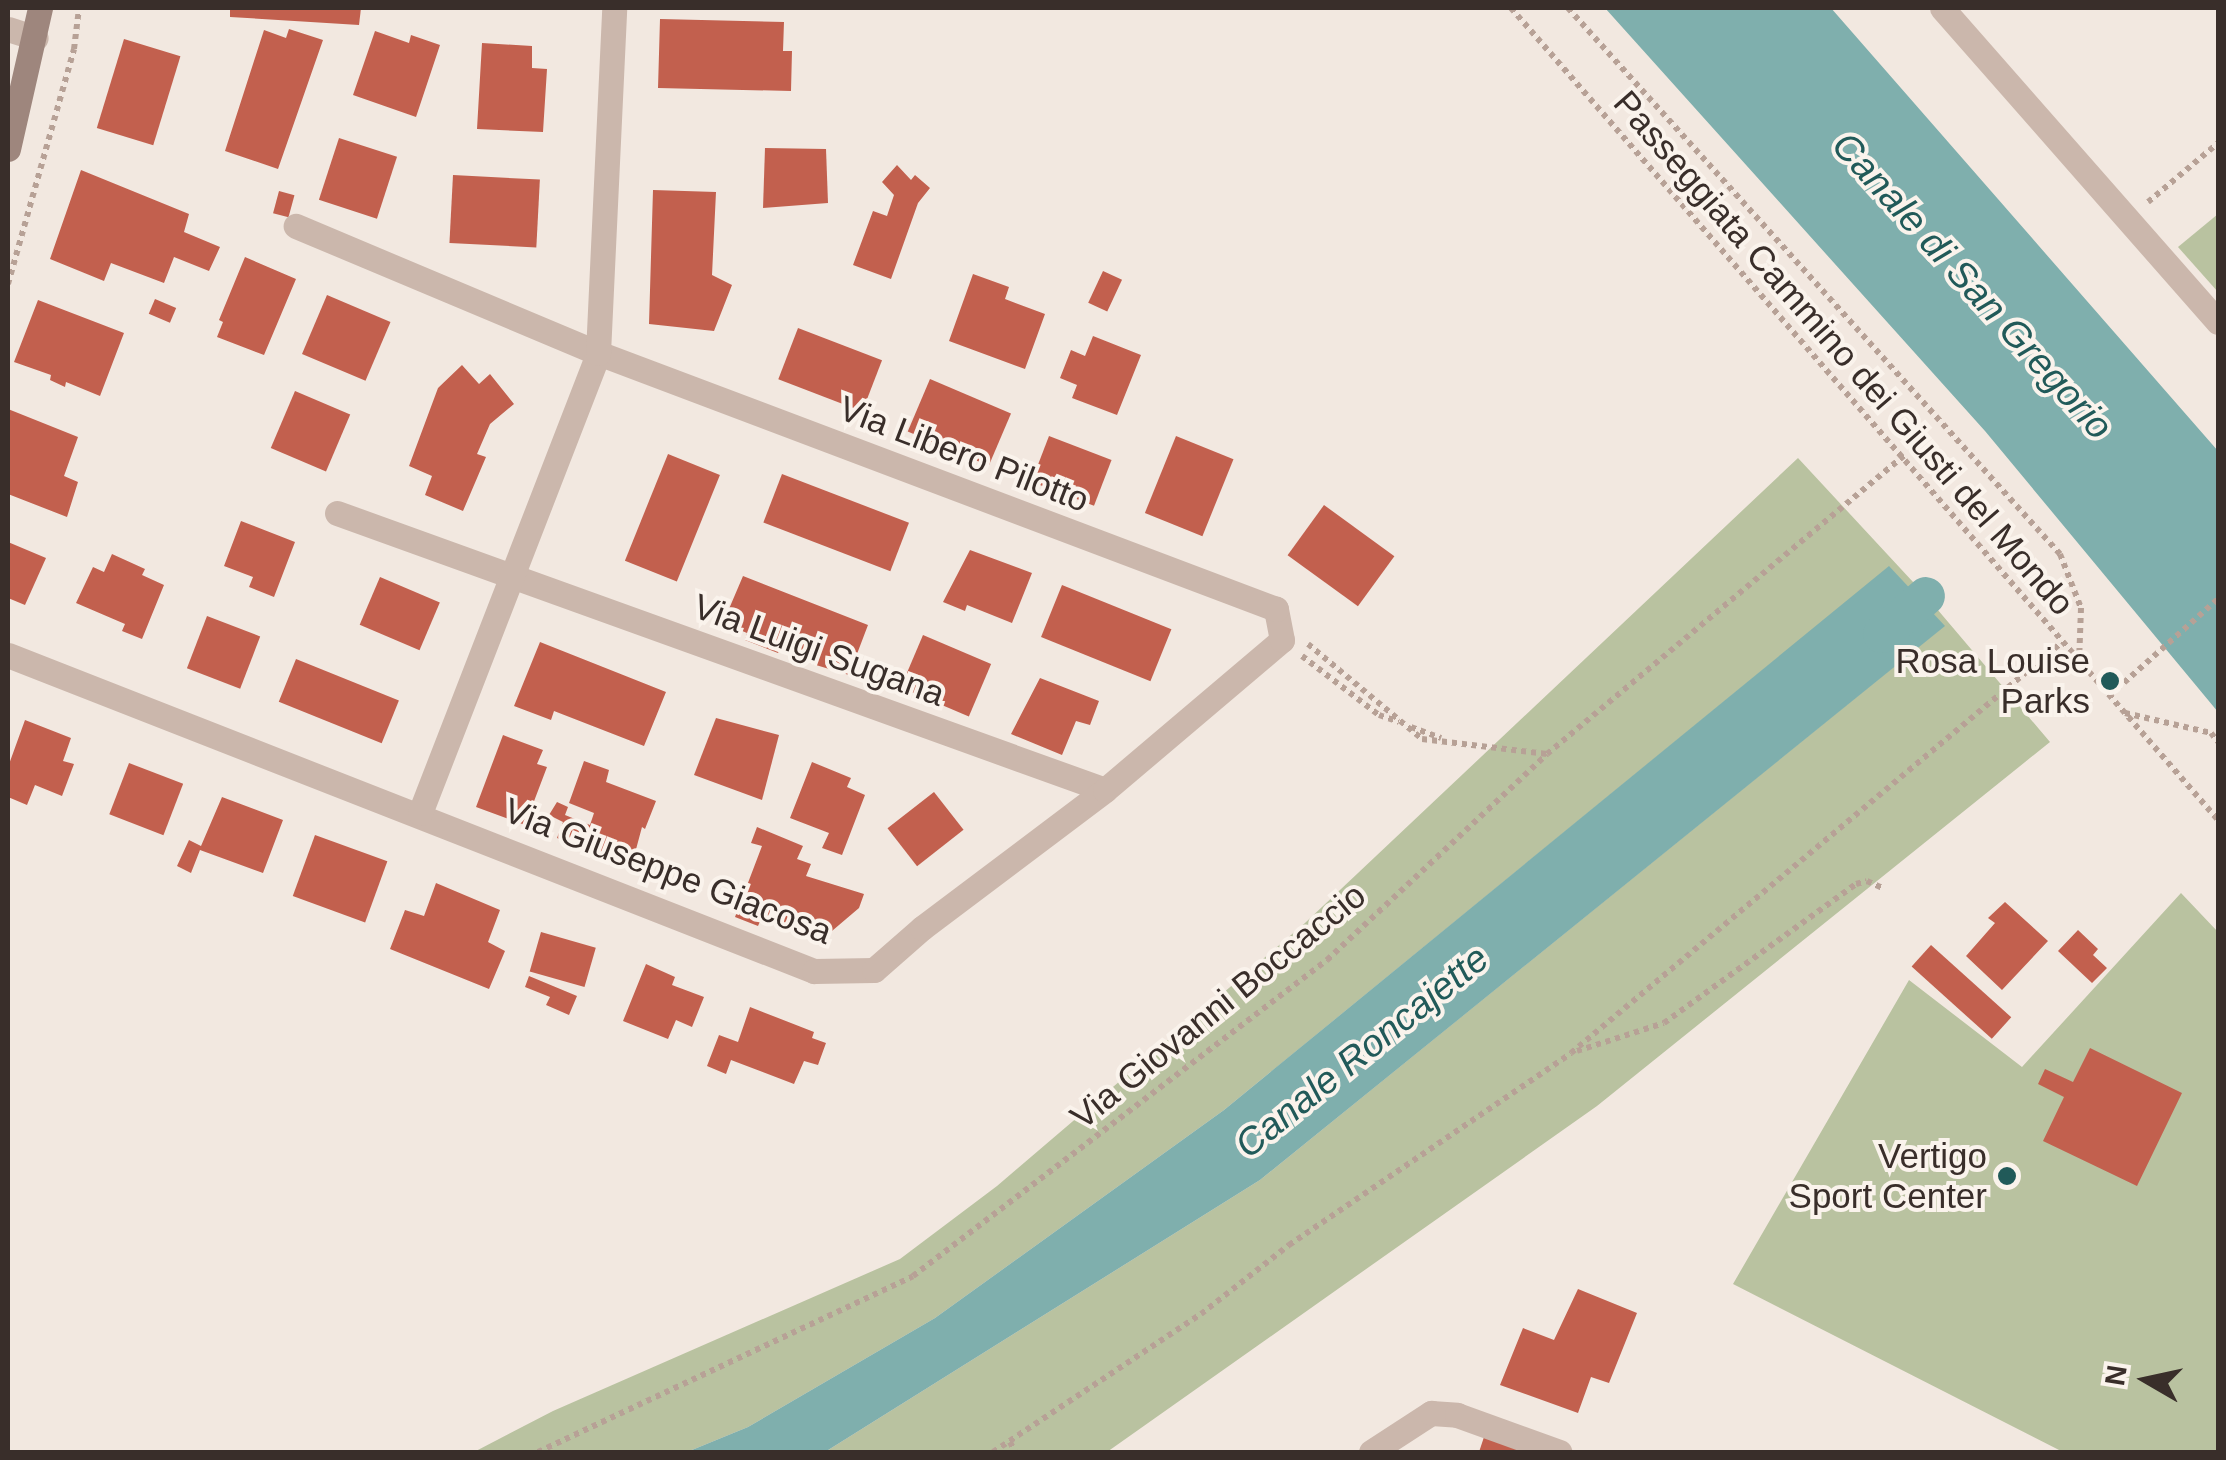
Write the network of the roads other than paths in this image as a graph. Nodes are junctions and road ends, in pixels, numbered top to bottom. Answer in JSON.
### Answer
{"nodes":[{"id":1,"x":40,"y":8,"type":"edge"},
{"id":2,"x":614,"y":8,"type":"edge"},
{"id":3,"x":1942,"y":8,"type":"edge"},
{"id":4,"x":8,"y":29,"type":"edge"},
{"id":5,"x":36,"y":38,"type":"junction"},
{"id":6,"x":8,"y":149,"type":"edge"},
{"id":7,"x":296,"y":226,"type":"dead end"},
{"id":8,"x":2218,"y":322,"type":"edge"},
{"id":9,"x":598,"y":353,"type":"junction"},
{"id":10,"x":337,"y":513,"type":"dead end"},
{"id":11,"x":510,"y":576,"type":"junction"},
{"id":12,"x":1282,"y":640,"type":"joint"},
{"id":13,"x":8,"y":655,"type":"edge"},
{"id":14,"x":1105,"y":790,"type":"junction"},
{"id":15,"x":420,"y":813,"type":"junction"},
{"id":16,"x":1371,"y":1452,"type":"edge"},
{"id":17,"x":1559,"y":1452,"type":"edge"}],
"edges":[{"from":1,"to":5,"type":"main road"},
{"from":2,"to":9,"type":"street"},
{"from":3,"to":8,"type":"street"},
{"from":4,"to":5,"type":"street"},
{"from":5,"to":6,"type":"main road"},
{"from":7,"to":9,"type":"street"},
{"from":9,"to":11,"type":"street"},
{"from":9,"to":12,"type":"street","name":"Via Libero Pilotto"},
{"from":10,"to":11,"type":"street","name":"Via Luigi Sugana"},
{"from":11,"to":14,"type":"street","name":"Via Luigi Sugana"},
{"from":11,"to":15,"type":"street"},
{"from":12,"to":14,"type":"street","name":"Via Giuseppe Giacosa"},
{"from":13,"to":15,"type":"street","name":"Via Giuseppe Giacosa"},
{"from":14,"to":15,"type":"street","name":"Via Giuseppe Giacosa"},
{"from":16,"to":17,"type":"street"}]}
